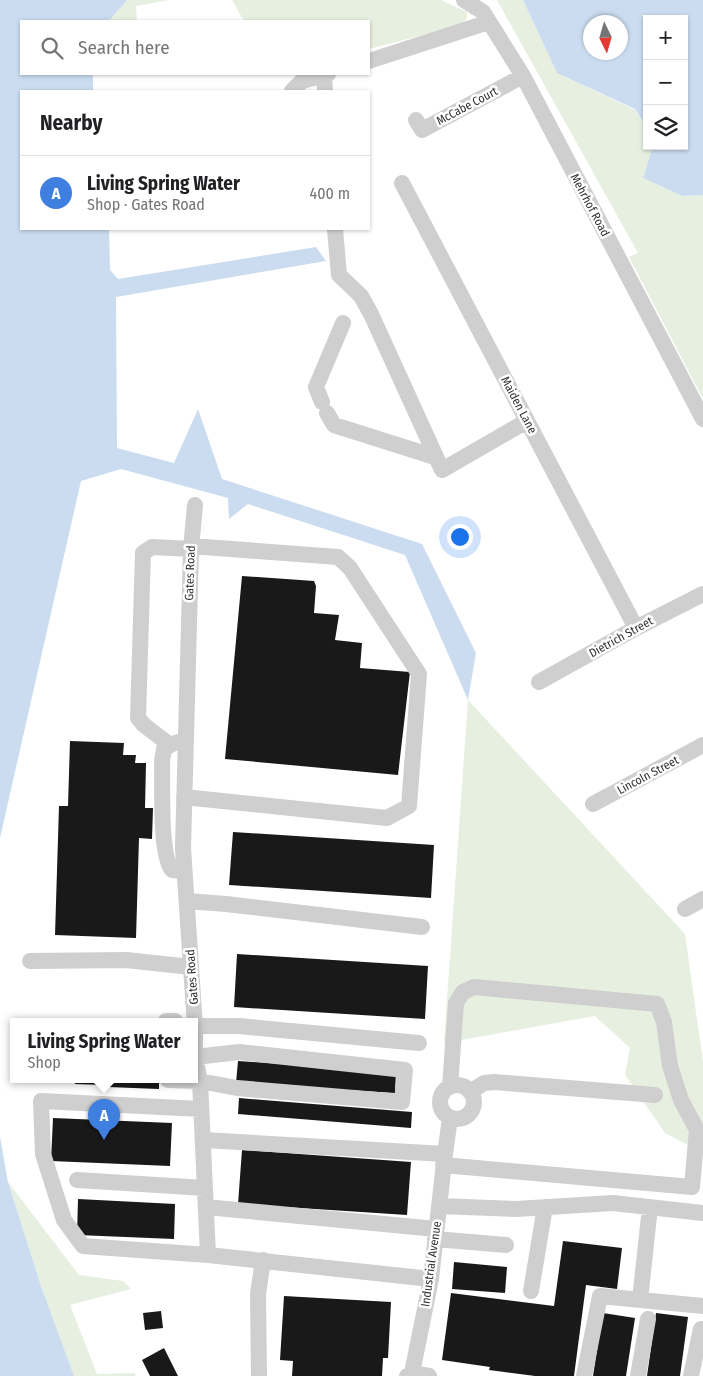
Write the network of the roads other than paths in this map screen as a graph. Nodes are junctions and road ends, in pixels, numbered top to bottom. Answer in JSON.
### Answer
{"nodes":[{"id":1,"x":464,"y":0,"type":"edge"},
{"id":2,"x":489,"y":22,"type":"junction"},
{"id":3,"x":370,"y":61,"type":"edge"},
{"id":4,"x":523,"y":76,"type":"junction"},
{"id":5,"x":326,"y":80,"type":"edge"},
{"id":6,"x":293,"y":90,"type":"edge"},
{"id":7,"x":416,"y":120,"type":"dead end"},
{"id":8,"x":402,"y":183,"type":"dead end"},
{"id":9,"x":335,"y":230,"type":"edge"},
{"id":10,"x":343,"y":323,"type":"dead end"},
{"id":11,"x":703,"y":419,"type":"edge"},
{"id":12,"x":527,"y":421,"type":"junction"},
{"id":13,"x":438,"y":464,"type":"junction"},
{"id":14,"x":195,"y":505,"type":"dead end"},
{"id":15,"x":191,"y":547,"type":"junction"},
{"id":16,"x":703,"y":594,"type":"edge"},
{"id":17,"x":636,"y":628,"type":"junction"},
{"id":18,"x":539,"y":682,"type":"dead end"},
{"id":19,"x":178,"y":743,"type":"junction"},
{"id":20,"x":703,"y":745,"type":"edge"},
{"id":21,"x":184,"y":797,"type":"junction"},
{"id":22,"x":593,"y":804,"type":"dead end"},
{"id":23,"x":184,"y":870,"type":"junction"},
{"id":24,"x":703,"y":899,"type":"edge"},
{"id":25,"x":187,"y":901,"type":"junction"},
{"id":26,"x":685,"y":909,"type":"dead end"},
{"id":27,"x":422,"y":927,"type":"dead end"},
{"id":28,"x":30,"y":961,"type":"dead end"},
{"id":29,"x":191,"y":967,"type":"junction"},
{"id":30,"x":194,"y":1018,"type":"edge"},
{"id":31,"x":198,"y":1026,"type":"edge"},
{"id":32,"x":419,"y":1044,"type":"dead end"},
{"id":33,"x":198,"y":1057,"type":"edge"},
{"id":34,"x":198,"y":1071,"type":"edge"},
{"id":35,"x":200,"y":1081,"type":"junction"},
{"id":36,"x":450,"y":1087,"type":"junction"},
{"id":37,"x":470,"y":1092,"type":"junction"},
{"id":38,"x":655,"y":1095,"type":"dead end"},
{"id":39,"x":201,"y":1109,"type":"junction"},
{"id":40,"x":450,"y":1118,"type":"junction"},
{"id":41,"x":204,"y":1140,"type":"junction"},
{"id":42,"x":444,"y":1160,"type":"junction"},
{"id":43,"x":77,"y":1180,"type":"dead end"},
{"id":44,"x":205,"y":1188,"type":"junction"},
{"id":45,"x":439,"y":1206,"type":"junction"},
{"id":46,"x":206,"y":1207,"type":"junction"},
{"id":47,"x":545,"y":1207,"type":"junction"},
{"id":48,"x":650,"y":1207,"type":"junction"},
{"id":49,"x":703,"y":1213,"type":"edge"},
{"id":50,"x":436,"y":1234,"type":"junction"},
{"id":51,"x":506,"y":1245,"type":"dead end"},
{"id":52,"x":208,"y":1255,"type":"junction"},
{"id":53,"x":263,"y":1260,"type":"junction"},
{"id":54,"x":431,"y":1279,"type":"junction"},
{"id":55,"x":531,"y":1291,"type":"dead end"},
{"id":56,"x":634,"y":1299,"type":"junction"},
{"id":57,"x":703,"y":1306,"type":"edge"},
{"id":58,"x":648,"y":1319,"type":"dead end"},
{"id":59,"x":702,"y":1329,"type":"dead end"},
{"id":60,"x":410,"y":1374,"type":"edge"},
{"id":61,"x":259,"y":1376,"type":"edge"},
{"id":62,"x":429,"y":1376,"type":"edge"},
{"id":63,"x":584,"y":1376,"type":"edge"},
{"id":64,"x":638,"y":1376,"type":"edge"},
{"id":65,"x":691,"y":1376,"type":"edge"}],
"edges":[{"from":1,"to":2,"type":"street","name":"Mehrhof Road"},
{"from":2,"to":3,"type":"street"},
{"from":2,"to":4,"type":"street","name":"Mehrhof Road"},
{"from":4,"to":7,"type":"street","name":"McCabe Court"},
{"from":4,"to":11,"type":"street","name":"Mehrhof Road"},
{"from":5,"to":6,"type":"street"},
{"from":8,"to":12,"type":"street","name":"Maiden Lane"},
{"from":9,"to":13,"type":"street"},
{"from":10,"to":13,"type":"street"},
{"from":12,"to":13,"type":"street"},
{"from":12,"to":17,"type":"street","name":"Maiden Lane"},
{"from":14,"to":15,"type":"street","name":"Gates Road"},
{"from":15,"to":19,"type":"street","name":"Gates Road"},
{"from":15,"to":19,"type":"street"},
{"from":15,"to":21,"type":"street"},
{"from":16,"to":17,"type":"street","name":"Dietrich Street"},
{"from":17,"to":18,"type":"street","name":"Dietrich Street"},
{"from":19,"to":21,"type":"street","name":"Gates Road"},
{"from":19,"to":23,"type":"street"},
{"from":20,"to":22,"type":"street","name":"Lincoln Street"},
{"from":21,"to":23,"type":"street","name":"Gates Road"},
{"from":23,"to":25,"type":"street","name":"Gates Road"},
{"from":24,"to":26,"type":"street"},
{"from":25,"to":27,"type":"street"},
{"from":25,"to":29,"type":"street","name":"Gates Road"},
{"from":28,"to":29,"type":"street"},
{"from":29,"to":30,"type":"street","name":"Gates Road"},
{"from":31,"to":32,"type":"street"},
{"from":33,"to":35,"type":"street"},
{"from":34,"to":35,"type":"street","name":"Gates Road"},
{"from":35,"to":39,"type":"street","name":"Gates Road"},
{"from":36,"to":37,"type":"street"},
{"from":36,"to":40,"type":"street"},
{"from":36,"to":42,"type":"street"},
{"from":37,"to":38,"type":"street"},
{"from":37,"to":40,"type":"street"},
{"from":39,"to":41,"type":"street","name":"Gates Road"},
{"from":39,"to":52,"type":"street"},
{"from":40,"to":42,"type":"street","name":"Industrial Avenue"},
{"from":41,"to":42,"type":"street"},
{"from":41,"to":44,"type":"street","name":"Gates Road"},
{"from":42,"to":45,"type":"street","name":"Industrial Avenue"},
{"from":43,"to":44,"type":"street"},
{"from":44,"to":46,"type":"street","name":"Gates Road"},
{"from":45,"to":47,"type":"street"},
{"from":45,"to":50,"type":"street","name":"Industrial Avenue"},
{"from":46,"to":50,"type":"street"},
{"from":46,"to":52,"type":"street","name":"Gates Road"},
{"from":47,"to":48,"type":"street"},
{"from":47,"to":55,"type":"street"},
{"from":48,"to":49,"type":"street"},
{"from":48,"to":56,"type":"street"},
{"from":50,"to":51,"type":"street"},
{"from":50,"to":54,"type":"street","name":"Industrial Avenue"},
{"from":52,"to":53,"type":"street"},
{"from":53,"to":54,"type":"street"},
{"from":53,"to":61,"type":"street"},
{"from":54,"to":60,"type":"street","name":"Industrial Avenue"},
{"from":56,"to":57,"type":"street"},
{"from":56,"to":63,"type":"street"},
{"from":58,"to":64,"type":"street"},
{"from":59,"to":65,"type":"street"},
{"from":60,"to":62,"type":"street","name":"Industrial Avenue"}]}
